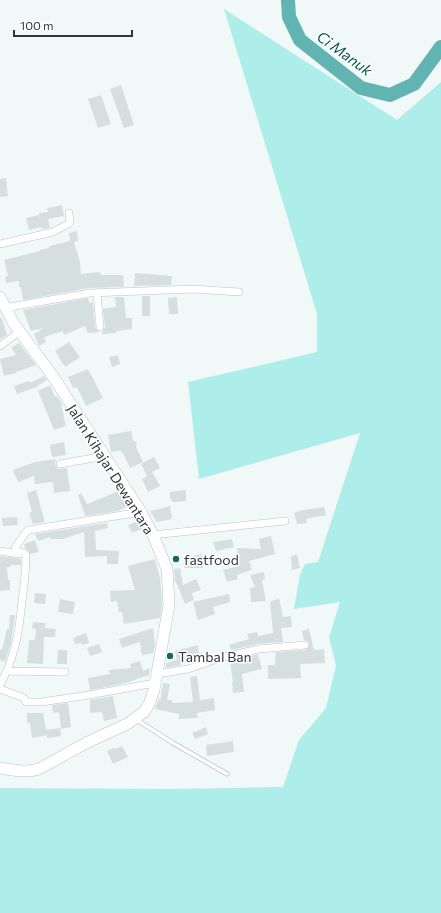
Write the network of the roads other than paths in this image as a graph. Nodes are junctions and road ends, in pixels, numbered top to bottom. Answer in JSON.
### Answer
{"nodes":[{"id":1,"x":69,"y":213,"type":"dead end"},
{"id":2,"x":0,"y":244,"type":"edge"},
{"id":3,"x":239,"y":292,"type":"dead end"},
{"id":4,"x":97,"y":293,"type":"junction"},
{"id":5,"x":0,"y":297,"type":"edge"},
{"id":6,"x":4,"y":308,"type":"junction"},
{"id":7,"x":100,"y":327,"type":"dead end"},
{"id":8,"x":19,"y":332,"type":"junction"},
{"id":9,"x":0,"y":346,"type":"edge"},
{"id":10,"x":105,"y":456,"type":"junction"},
{"id":11,"x":60,"y":464,"type":"dead end"},
{"id":12,"x":141,"y":512,"type":"junction"},
{"id":13,"x":285,"y":521,"type":"dead end"},
{"id":14,"x":153,"y":535,"type":"junction"},
{"id":15,"x":0,"y":551,"type":"edge"},
{"id":16,"x":26,"y":560,"type":"junction"},
{"id":17,"x":305,"y":645,"type":"dead end"},
{"id":18,"x":7,"y":672,"type":"junction"},
{"id":19,"x":65,"y":672,"type":"dead end"},
{"id":20,"x":156,"y":678,"type":"junction"},
{"id":21,"x":0,"y":685,"type":"edge"},
{"id":22,"x":0,"y":689,"type":"edge"},
{"id":23,"x":135,"y":719,"type":"junction"},
{"id":24,"x":0,"y":768,"type":"edge"},
{"id":25,"x":226,"y":774,"type":"dead end"}],
"edges":[{"from":1,"to":2,"type":"street"},
{"from":3,"to":4,"type":"street"},
{"from":4,"to":6,"type":"street"},
{"from":4,"to":7,"type":"street"},
{"from":5,"to":6,"type":"main road","name":"Jalan Kihajar Dewantara"},
{"from":6,"to":8,"type":"main road","name":"Jalan Kihajar Dewantara"},
{"from":8,"to":9,"type":"street"},
{"from":8,"to":10,"type":"main road","name":"Jalan Kihajar Dewantara"},
{"from":10,"to":11,"type":"street"},
{"from":10,"to":12,"type":"main road","name":"Jalan Kihajar Dewantara"},
{"from":12,"to":14,"type":"main road","name":"Jalan Kihajar Dewantara"},
{"from":12,"to":16,"type":"street"},
{"from":13,"to":14,"type":"street"},
{"from":14,"to":20,"type":"main road","name":"Jalan Kihajar Dewantara"},
{"from":15,"to":16,"type":"street"},
{"from":16,"to":18,"type":"street"},
{"from":17,"to":20,"type":"street"},
{"from":18,"to":19,"type":"street"},
{"from":18,"to":21,"type":"street"},
{"from":20,"to":22,"type":"street"},
{"from":20,"to":23,"type":"main road","name":"Jalan Kihajar Dewantara"},
{"from":23,"to":24,"type":"main road","name":"Jalan Kihajar Dewantara"},
{"from":23,"to":25,"type":"lane"}]}
